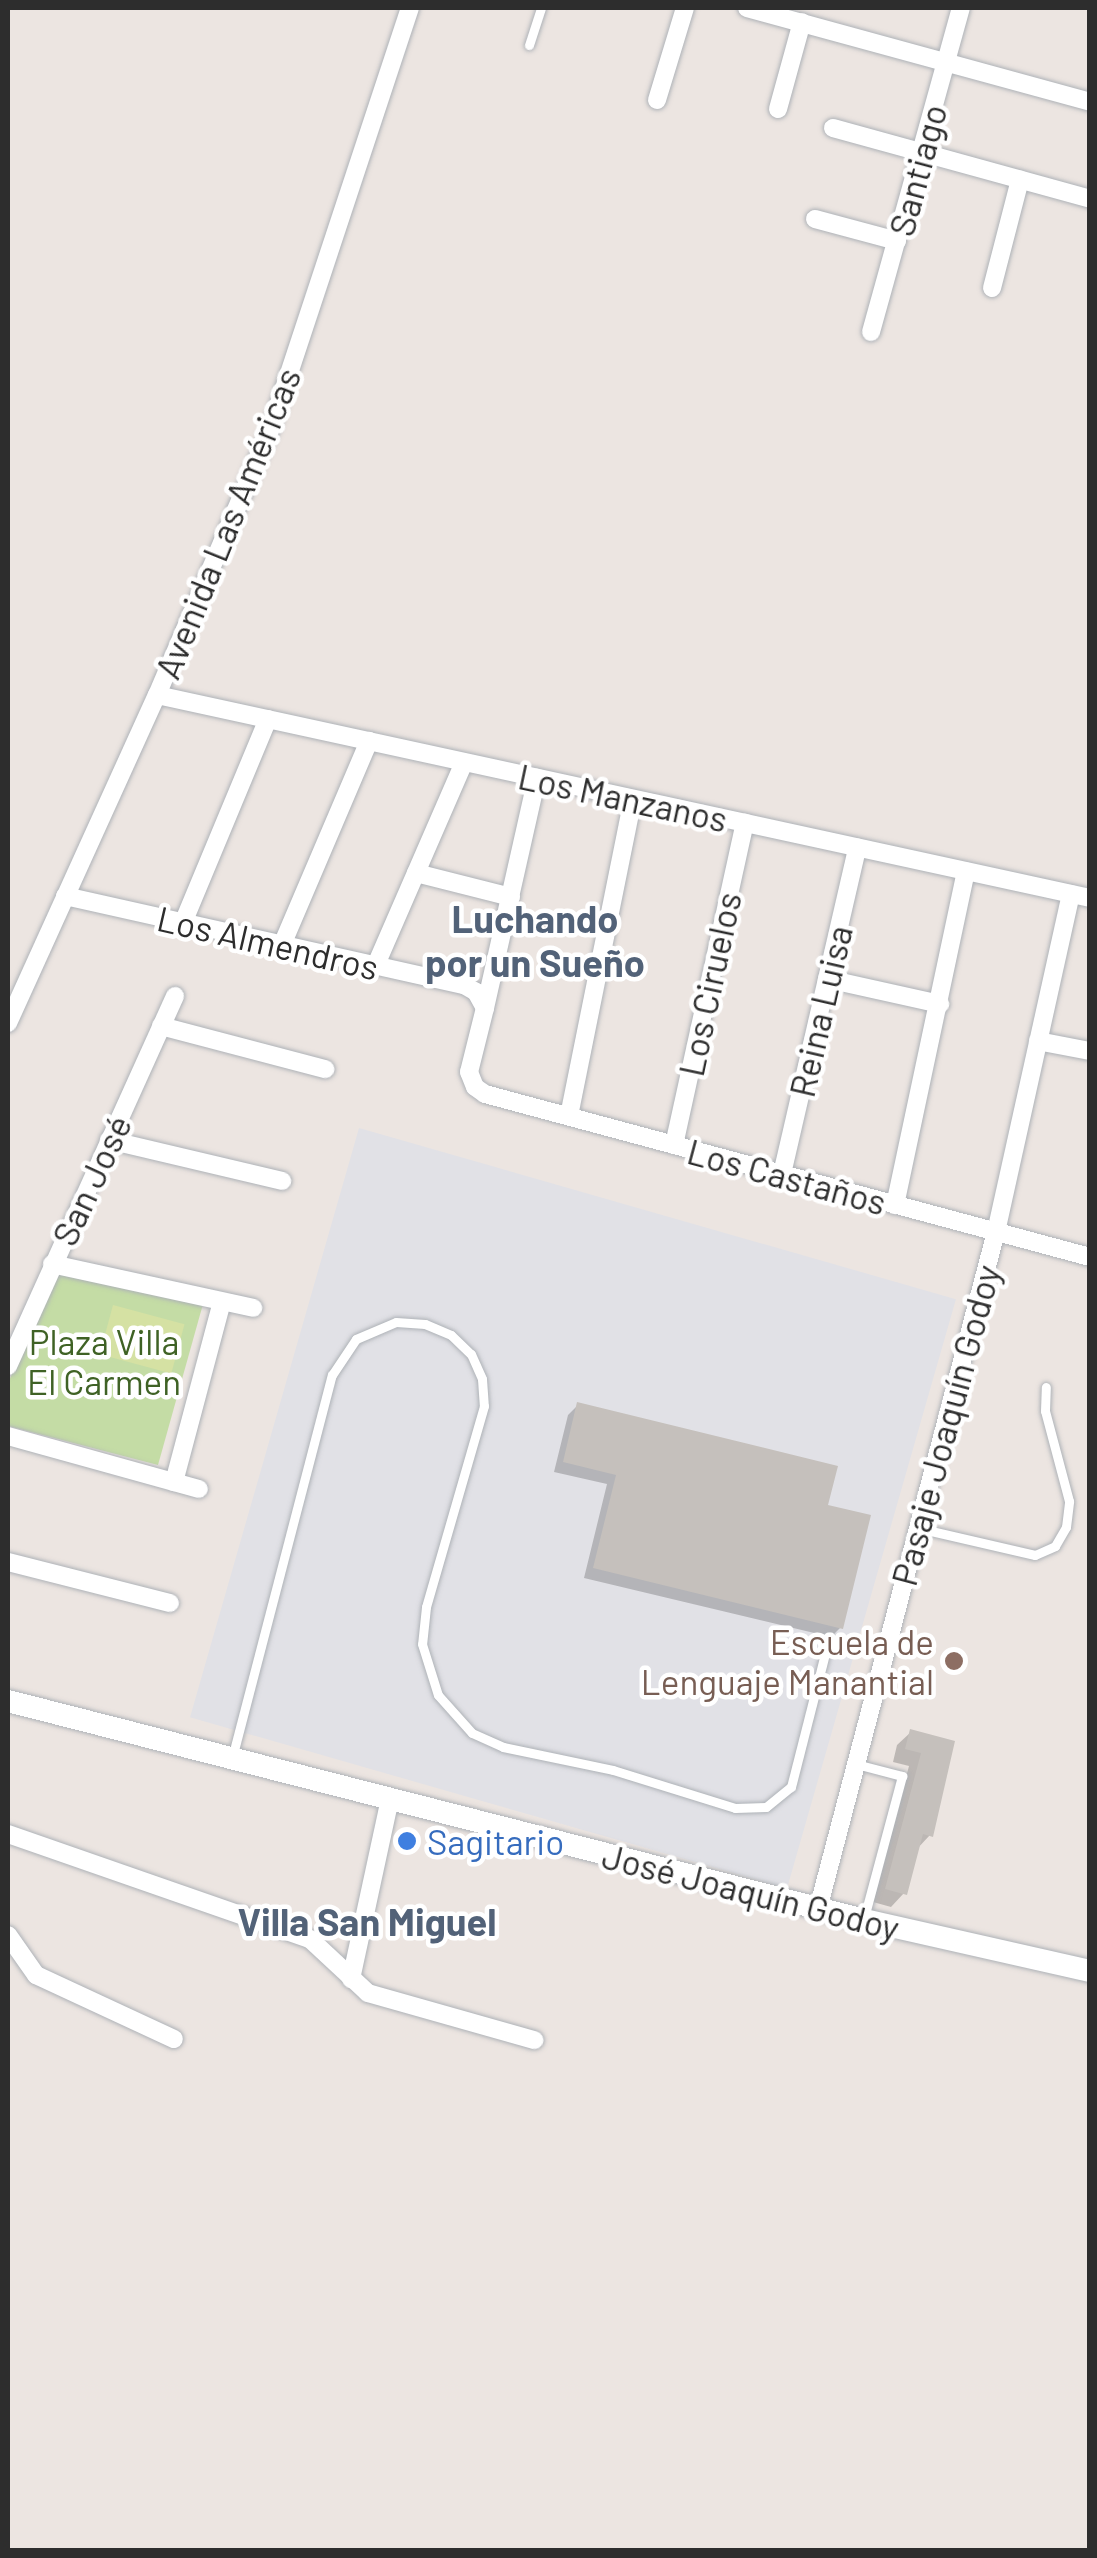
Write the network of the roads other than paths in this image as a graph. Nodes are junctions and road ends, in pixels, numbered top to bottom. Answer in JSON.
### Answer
{"nodes":[{"id":1,"x":410,"y":8,"type":"edge"},
{"id":2,"x":541,"y":8,"type":"edge"},
{"id":3,"x":685,"y":8,"type":"edge"},
{"id":4,"x":747,"y":8,"type":"edge"},
{"id":5,"x":961,"y":8,"type":"edge"},
{"id":6,"x":802,"y":22,"type":"junction"},
{"id":7,"x":529,"y":45,"type":"dead end"},
{"id":8,"x":946,"y":61,"type":"junction"},
{"id":9,"x":658,"y":100,"type":"dead end"},
{"id":10,"x":1090,"y":102,"type":"edge"},
{"id":11,"x":778,"y":109,"type":"dead end"},
{"id":12,"x":832,"y":128,"type":"dead end"},
{"id":13,"x":922,"y":152,"type":"junction"},
{"id":14,"x":1020,"y":180,"type":"junction"},
{"id":15,"x":1090,"y":199,"type":"edge"},
{"id":16,"x":815,"y":219,"type":"dead end"},
{"id":17,"x":897,"y":241,"type":"junction"},
{"id":18,"x":992,"y":288,"type":"dead end"},
{"id":19,"x":871,"y":332,"type":"dead end"},
{"id":20,"x":158,"y":695,"type":"junction"},
{"id":21,"x":268,"y":719,"type":"junction"},
{"id":22,"x":369,"y":741,"type":"junction"},
{"id":23,"x":464,"y":762,"type":"junction"},
{"id":24,"x":538,"y":778,"type":"junction"},
{"id":25,"x":633,"y":799,"type":"junction"},
{"id":26,"x":745,"y":823,"type":"junction"},
{"id":27,"x":857,"y":848,"type":"junction"},
{"id":28,"x":966,"y":871,"type":"junction"},
{"id":29,"x":416,"y":873,"type":"junction"},
{"id":30,"x":66,"y":896,"type":"junction"},
{"id":31,"x":1080,"y":896,"type":"edge"},
{"id":32,"x":511,"y":897,"type":"junction"},
{"id":33,"x":183,"y":922,"type":"junction"},
{"id":34,"x":282,"y":946,"type":"junction"},
{"id":35,"x":375,"y":967,"type":"junction"},
{"id":36,"x":827,"y":979,"type":"junction"},
{"id":37,"x":175,"y":996,"type":"dead end"},
{"id":38,"x":940,"y":1004,"type":"junction"},
{"id":39,"x":485,"y":1008,"type":"junction"},
{"id":40,"x":8,"y":1023,"type":"edge"},
{"id":41,"x":161,"y":1026,"type":"junction"},
{"id":42,"x":1038,"y":1041,"type":"junction"},
{"id":43,"x":1090,"y":1051,"type":"edge"},
{"id":44,"x":326,"y":1069,"type":"dead end"},
{"id":45,"x":569,"y":1116,"type":"junction"},
{"id":46,"x":109,"y":1140,"type":"junction"},
{"id":47,"x":674,"y":1145,"type":"junction"},
{"id":48,"x":782,"y":1174,"type":"junction"},
{"id":49,"x":282,"y":1181,"type":"dead end"},
{"id":50,"x":895,"y":1205,"type":"junction"},
{"id":51,"x":996,"y":1232,"type":"junction"},
{"id":52,"x":1090,"y":1257,"type":"edge"},
{"id":53,"x":52,"y":1264,"type":"junction"},
{"id":54,"x":222,"y":1302,"type":"junction"},
{"id":55,"x":252,"y":1308,"type":"dead end"},
{"id":56,"x":14,"y":1332,"type":"edge"},
{"id":57,"x":8,"y":1366,"type":"edge"},
{"id":58,"x":1046,"y":1387,"type":"dead end"},
{"id":59,"x":8,"y":1436,"type":"edge"},
{"id":60,"x":174,"y":1482,"type":"junction"},
{"id":61,"x":199,"y":1489,"type":"dead end"},
{"id":62,"x":918,"y":1528,"type":"junction"},
{"id":63,"x":8,"y":1562,"type":"edge"},
{"id":64,"x":170,"y":1602,"type":"dead end"},
{"id":65,"x":829,"y":1638,"type":"dead end"},
{"id":66,"x":8,"y":1701,"type":"edge"},
{"id":67,"x":232,"y":1758,"type":"junction"},
{"id":68,"x":856,"y":1764,"type":"junction"},
{"id":69,"x":390,"y":1799,"type":"junction"},
{"id":70,"x":8,"y":1834,"type":"edge"},
{"id":71,"x":818,"y":1909,"type":"junction"},
{"id":72,"x":864,"y":1920,"type":"junction"},
{"id":73,"x":8,"y":1934,"type":"edge"},
{"id":74,"x":1090,"y":1971,"type":"edge"},
{"id":75,"x":351,"y":1979,"type":"junction"},
{"id":76,"x":174,"y":2039,"type":"dead end"},
{"id":77,"x":534,"y":2040,"type":"dead end"}],
"edges":[{"from":1,"to":20,"type":"street","name":"Avenida Las Américas"},
{"from":2,"to":7,"type":"lane"},
{"from":3,"to":9,"type":"street"},
{"from":4,"to":6,"type":"street"},
{"from":5,"to":8,"type":"street","name":"Santiago"},
{"from":6,"to":8,"type":"street"},
{"from":6,"to":11,"type":"street"},
{"from":8,"to":10,"type":"street"},
{"from":8,"to":13,"type":"street","name":"Santiago"},
{"from":12,"to":13,"type":"street"},
{"from":13,"to":14,"type":"street"},
{"from":13,"to":17,"type":"street","name":"Santiago"},
{"from":14,"to":15,"type":"street"},
{"from":14,"to":18,"type":"street"},
{"from":16,"to":17,"type":"street"},
{"from":17,"to":19,"type":"street","name":"Santiago"},
{"from":20,"to":21,"type":"street","name":"Los Manzanos"},
{"from":20,"to":30,"type":"street","name":"Avenida Las Américas"},
{"from":21,"to":22,"type":"street","name":"Los Manzanos"},
{"from":21,"to":33,"type":"street"},
{"from":22,"to":23,"type":"street","name":"Los Manzanos"},
{"from":22,"to":34,"type":"street"},
{"from":23,"to":24,"type":"street","name":"Los Manzanos"},
{"from":23,"to":29,"type":"street"},
{"from":24,"to":25,"type":"street","name":"Los Manzanos"},
{"from":24,"to":32,"type":"street"},
{"from":25,"to":26,"type":"street","name":"Los Manzanos"},
{"from":25,"to":45,"type":"street"},
{"from":26,"to":27,"type":"street","name":"Los Manzanos"},
{"from":26,"to":47,"type":"street","name":"Los Ciruelos"},
{"from":27,"to":28,"type":"street","name":"Los Manzanos"},
{"from":27,"to":36,"type":"street","name":"Reina Luisa"},
{"from":28,"to":31,"type":"street","name":"Los Manzanos"},
{"from":28,"to":38,"type":"street"},
{"from":29,"to":32,"type":"street"},
{"from":29,"to":35,"type":"street"},
{"from":30,"to":33,"type":"street","name":"Los Almendros"},
{"from":30,"to":40,"type":"street","name":"Avenida Las Américas"},
{"from":31,"to":42,"type":"street","name":"Pasaje Joaquín Godoy"},
{"from":32,"to":39,"type":"street"},
{"from":33,"to":34,"type":"street","name":"Los Almendros"},
{"from":34,"to":35,"type":"street","name":"Los Almendros"},
{"from":35,"to":39,"type":"street","name":"Los Almendros"},
{"from":36,"to":38,"type":"street"},
{"from":36,"to":48,"type":"street","name":"Reina Luisa"},
{"from":37,"to":41,"type":"street","name":"San José"},
{"from":38,"to":50,"type":"street"},
{"from":39,"to":45,"type":"street","name":"Los Castaños"},
{"from":41,"to":44,"type":"street"},
{"from":41,"to":46,"type":"street","name":"San José"},
{"from":42,"to":43,"type":"street"},
{"from":42,"to":51,"type":"street","name":"Pasaje Joaquín Godoy"},
{"from":45,"to":47,"type":"street","name":"Los Castaños"},
{"from":46,"to":49,"type":"street"},
{"from":46,"to":53,"type":"street","name":"San José"},
{"from":47,"to":48,"type":"street","name":"Los Castaños"},
{"from":48,"to":50,"type":"street","name":"Los Castaños"},
{"from":50,"to":51,"type":"street","name":"Los Castaños"},
{"from":51,"to":52,"type":"street","name":"Los Castaños"},
{"from":51,"to":62,"type":"street","name":"Pasaje Joaquín Godoy"},
{"from":53,"to":54,"type":"street"},
{"from":53,"to":56,"type":"street","name":"San José"},
{"from":54,"to":55,"type":"street"},
{"from":54,"to":60,"type":"street"},
{"from":56,"to":57,"type":"street","name":"San José"},
{"from":58,"to":62,"type":"lane"},
{"from":59,"to":60,"type":"street"},
{"from":60,"to":61,"type":"street"},
{"from":62,"to":68,"type":"street","name":"Pasaje Joaquín Godoy"},
{"from":63,"to":64,"type":"street"},
{"from":65,"to":67,"type":"lane"},
{"from":66,"to":67,"type":"street","name":"José Joaquín Godoy"},
{"from":67,"to":69,"type":"street","name":"José Joaquín Godoy"},
{"from":68,"to":71,"type":"street","name":"Pasaje Joaquín Godoy"},
{"from":68,"to":72,"type":"lane"},
{"from":69,"to":71,"type":"street","name":"José Joaquín Godoy"},
{"from":69,"to":75,"type":"street"},
{"from":70,"to":75,"type":"street"},
{"from":71,"to":72,"type":"street","name":"José Joaquín Godoy"},
{"from":72,"to":74,"type":"street","name":"José Joaquín Godoy"},
{"from":73,"to":76,"type":"street"},
{"from":75,"to":77,"type":"street"}]}
